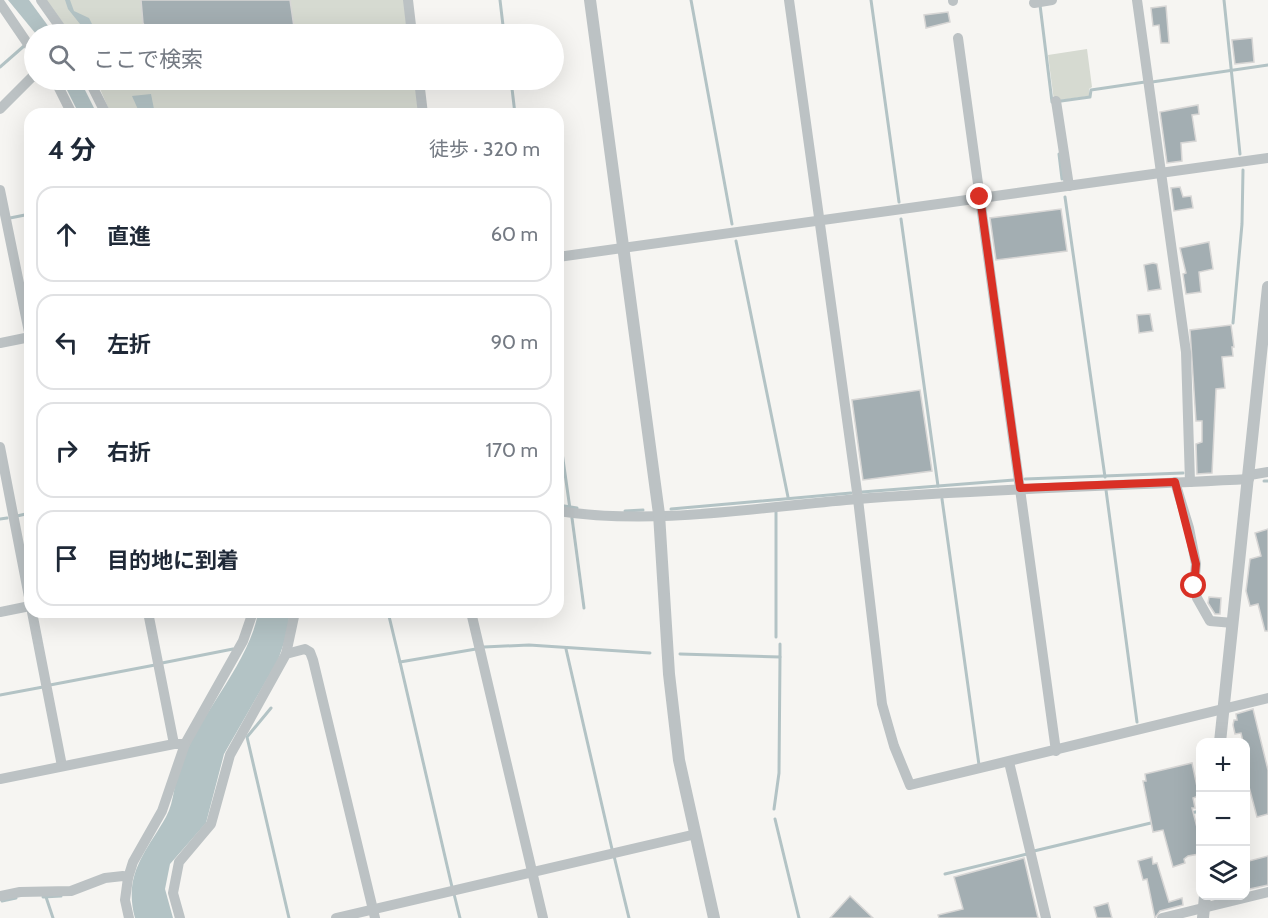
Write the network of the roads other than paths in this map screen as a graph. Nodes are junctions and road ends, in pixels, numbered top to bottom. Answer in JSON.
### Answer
{"nodes":[{"id":1,"x":40,"y":0,"type":"edge"},
{"id":2,"x":408,"y":0,"type":"edge"},
{"id":3,"x":590,"y":0,"type":"edge"},
{"id":4,"x":789,"y":0,"type":"edge"},
{"id":5,"x":1137,"y":0,"type":"edge"},
{"id":6,"x":0,"y":3,"type":"edge"},
{"id":7,"x":57,"y":24,"type":"edge"},
{"id":8,"x":411,"y":24,"type":"edge"},
{"id":9,"x":24,"y":38,"type":"edge"},
{"id":10,"x":958,"y":38,"type":"dead end"},
{"id":11,"x":24,"y":85,"type":"edge"},
{"id":12,"x":60,"y":90,"type":"edge"},
{"id":13,"x":94,"y":90,"type":"edge"},
{"id":14,"x":420,"y":90,"type":"edge"},
{"id":15,"x":1056,"y":101,"type":"dead end"},
{"id":16,"x":69,"y":108,"type":"edge"},
{"id":17,"x":103,"y":108,"type":"edge"},
{"id":18,"x":422,"y":108,"type":"edge"},
{"id":19,"x":0,"y":109,"type":"edge"},
{"id":20,"x":1268,"y":158,"type":"edge"},
{"id":21,"x":1162,"y":173,"type":"junction"},
{"id":22,"x":1069,"y":186,"type":"junction"},
{"id":23,"x":0,"y":190,"type":"edge"},
{"id":24,"x":980,"y":197,"type":"junction"},
{"id":25,"x":819,"y":221,"type":"junction"},
{"id":26,"x":625,"y":248,"type":"junction"},
{"id":27,"x":564,"y":256,"type":"edge"},
{"id":28,"x":1268,"y":287,"type":"edge"},
{"id":29,"x":24,"y":308,"type":"edge"},
{"id":30,"x":24,"y":338,"type":"edge"},
{"id":31,"x":0,"y":343,"type":"edge"},
{"id":32,"x":0,"y":447,"type":"edge"},
{"id":33,"x":1268,"y":472,"type":"edge"},
{"id":34,"x":1249,"y":477,"type":"junction"},
{"id":35,"x":1175,"y":482,"type":"junction"},
{"id":36,"x":1190,"y":482,"type":"junction"},
{"id":37,"x":1020,"y":488,"type":"junction"},
{"id":38,"x":858,"y":499,"type":"junction"},
{"id":39,"x":564,"y":512,"type":"edge"},
{"id":40,"x":659,"y":514,"type":"junction"},
{"id":41,"x":24,"y":573,"type":"edge"},
{"id":42,"x":24,"y":606,"type":"edge"},
{"id":43,"x":0,"y":612,"type":"edge"},
{"id":44,"x":33,"y":618,"type":"edge"},
{"id":45,"x":149,"y":618,"type":"edge"},
{"id":46,"x":251,"y":618,"type":"edge"},
{"id":47,"x":294,"y":618,"type":"edge"},
{"id":48,"x":472,"y":618,"type":"edge"},
{"id":49,"x":1233,"y":623,"type":"junction"},
{"id":50,"x":286,"y":654,"type":"junction"},
{"id":51,"x":1268,"y":698,"type":"edge"},
{"id":52,"x":1223,"y":709,"type":"junction"},
{"id":53,"x":1220,"y":738,"type":"edge"},
{"id":54,"x":179,"y":744,"type":"junction"},
{"id":55,"x":1056,"y":751,"type":"junction"},
{"id":56,"x":1009,"y":762,"type":"junction"},
{"id":57,"x":62,"y":766,"type":"junction"},
{"id":58,"x":0,"y":779,"type":"edge"},
{"id":59,"x":696,"y":834,"type":"junction"},
{"id":60,"x":531,"y":872,"type":"junction"},
{"id":61,"x":128,"y":878,"type":"junction"},
{"id":62,"x":1268,"y":892,"type":"edge"},
{"id":63,"x":0,"y":896,"type":"edge"},
{"id":64,"x":1204,"y":907,"type":"edge"},
{"id":65,"x":374,"y":914,"type":"edge"},
{"id":66,"x":129,"y":918,"type":"edge"},
{"id":67,"x":180,"y":918,"type":"edge"},
{"id":68,"x":336,"y":918,"type":"edge"},
{"id":69,"x":543,"y":918,"type":"edge"},
{"id":70,"x":714,"y":918,"type":"edge"},
{"id":71,"x":1046,"y":918,"type":"edge"},
{"id":72,"x":1162,"y":918,"type":"edge"}],
"edges":[{"from":1,"to":7,"type":"street"},
{"from":2,"to":8,"type":"street"},
{"from":3,"to":26,"type":"street"},
{"from":4,"to":25,"type":"street"},
{"from":5,"to":21,"type":"street"},
{"from":6,"to":9,"type":"street"},
{"from":10,"to":24,"type":"street"},
{"from":11,"to":19,"type":"street"},
{"from":12,"to":16,"type":"street"},
{"from":13,"to":17,"type":"street"},
{"from":14,"to":18,"type":"street"},
{"from":15,"to":22,"type":"street"},
{"from":20,"to":21,"type":"street"},
{"from":21,"to":22,"type":"street"},
{"from":21,"to":36,"type":"street"},
{"from":22,"to":24,"type":"street"},
{"from":23,"to":29,"type":"street"},
{"from":24,"to":25,"type":"street"},
{"from":24,"to":37,"type":"street"},
{"from":25,"to":26,"type":"street"},
{"from":25,"to":38,"type":"street"},
{"from":26,"to":27,"type":"street"},
{"from":26,"to":40,"type":"street"},
{"from":28,"to":34,"type":"street"},
{"from":30,"to":31,"type":"street"},
{"from":32,"to":41,"type":"street"},
{"from":33,"to":34,"type":"street"},
{"from":34,"to":36,"type":"street"},
{"from":34,"to":49,"type":"street"},
{"from":35,"to":36,"type":"street"},
{"from":35,"to":37,"type":"street"},
{"from":35,"to":49,"type":"street"},
{"from":37,"to":38,"type":"street"},
{"from":37,"to":55,"type":"street"},
{"from":38,"to":40,"type":"street"},
{"from":38,"to":56,"type":"street"},
{"from":39,"to":40,"type":"street"},
{"from":40,"to":59,"type":"street"},
{"from":42,"to":43,"type":"street"},
{"from":44,"to":57,"type":"street"},
{"from":45,"to":54,"type":"street"},
{"from":46,"to":54,"type":"street"},
{"from":47,"to":50,"type":"street"},
{"from":48,"to":60,"type":"street"},
{"from":49,"to":52,"type":"street"},
{"from":50,"to":65,"type":"street"},
{"from":50,"to":67,"type":"street"},
{"from":51,"to":52,"type":"street"},
{"from":52,"to":53,"type":"street"},
{"from":52,"to":55,"type":"street"},
{"from":54,"to":57,"type":"street"},
{"from":54,"to":61,"type":"street"},
{"from":55,"to":56,"type":"street"},
{"from":56,"to":71,"type":"street"},
{"from":57,"to":58,"type":"street"},
{"from":59,"to":60,"type":"street"},
{"from":59,"to":70,"type":"street"},
{"from":60,"to":65,"type":"street"},
{"from":60,"to":69,"type":"street"},
{"from":61,"to":63,"type":"street"},
{"from":61,"to":66,"type":"street"},
{"from":62,"to":64,"type":"street"},
{"from":64,"to":72,"type":"street"},
{"from":65,"to":68,"type":"street"}]}
